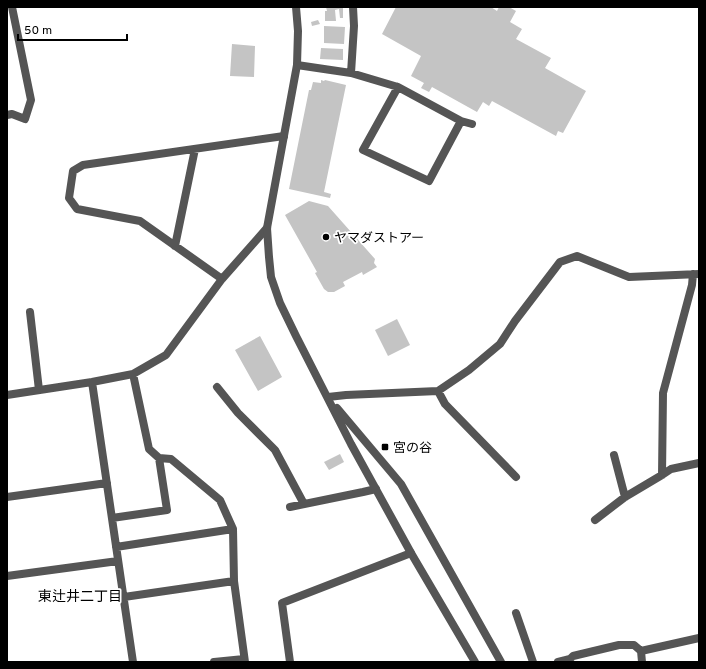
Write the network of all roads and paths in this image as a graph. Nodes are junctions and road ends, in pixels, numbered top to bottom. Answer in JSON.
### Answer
{"nodes":[{"id":1,"x":12,"y":7,"type":"edge"},
{"id":2,"x":296,"y":7,"type":"edge"},
{"id":3,"x":352,"y":7,"type":"edge"},
{"id":4,"x":297,"y":65,"type":"junction"},
{"id":5,"x":351,"y":73,"type":"junction"},
{"id":6,"x":398,"y":87,"type":"junction"},
{"id":7,"x":7,"y":115,"type":"edge"},
{"id":8,"x":461,"y":121,"type":"junction"},
{"id":9,"x":472,"y":124,"type":"dead end"},
{"id":10,"x":284,"y":136,"type":"junction"},
{"id":11,"x":195,"y":149,"type":"junction"},
{"id":12,"x":267,"y":228,"type":"junction"},
{"id":13,"x":175,"y":246,"type":"junction"},
{"id":14,"x":696,"y":274,"type":"edge"},
{"id":15,"x":222,"y":280,"type":"junction"},
{"id":16,"x":30,"y":312,"type":"dead end"},
{"id":17,"x":133,"y":374,"type":"junction"},
{"id":18,"x":92,"y":382,"type":"junction"},
{"id":19,"x":217,"y":388,"type":"dead end"},
{"id":20,"x":39,"y":390,"type":"junction"},
{"id":21,"x":438,"y":391,"type":"junction"},
{"id":22,"x":7,"y":395,"type":"edge"},
{"id":23,"x":328,"y":397,"type":"junction"},
{"id":24,"x":614,"y":455,"type":"dead end"},
{"id":25,"x":159,"y":458,"type":"junction"},
{"id":26,"x":699,"y":462,"type":"edge"},
{"id":27,"x":662,"y":475,"type":"junction"},
{"id":28,"x":516,"y":477,"type":"dead end"},
{"id":29,"x":107,"y":484,"type":"junction"},
{"id":30,"x":376,"y":489,"type":"junction"},
{"id":31,"x":7,"y":497,"type":"edge"},
{"id":32,"x":625,"y":497,"type":"junction"},
{"id":33,"x":304,"y":504,"type":"junction"},
{"id":34,"x":290,"y":507,"type":"dead end"},
{"id":35,"x":112,"y":518,"type":"junction"},
{"id":36,"x":594,"y":520,"type":"dead end"},
{"id":37,"x":233,"y":529,"type":"junction"},
{"id":38,"x":116,"y":547,"type":"junction"},
{"id":39,"x":411,"y":553,"type":"junction"},
{"id":40,"x":118,"y":560,"type":"junction"},
{"id":41,"x":7,"y":576,"type":"edge"},
{"id":42,"x":234,"y":581,"type":"junction"},
{"id":43,"x":124,"y":597,"type":"junction"},
{"id":44,"x":516,"y":613,"type":"dead end"},
{"id":45,"x":699,"y":638,"type":"edge"},
{"id":46,"x":641,"y":657,"type":"edge"},
{"id":47,"x":244,"y":660,"type":"edge"},
{"id":48,"x":474,"y":661,"type":"edge"},
{"id":49,"x":133,"y":662,"type":"edge"},
{"id":50,"x":214,"y":662,"type":"edge"},
{"id":51,"x":290,"y":662,"type":"edge"},
{"id":52,"x":501,"y":662,"type":"edge"},
{"id":53,"x":533,"y":662,"type":"edge"},
{"id":54,"x":558,"y":662,"type":"edge"}],
"edges":[{"from":1,"to":7,"type":"street"},
{"from":2,"to":4,"type":"street"},
{"from":3,"to":5,"type":"street"},
{"from":4,"to":5,"type":"street"},
{"from":4,"to":10,"type":"street"},
{"from":5,"to":6,"type":"street"},
{"from":6,"to":8,"type":"street"},
{"from":6,"to":8,"type":"street"},
{"from":8,"to":9,"type":"street"},
{"from":10,"to":11,"type":"street"},
{"from":10,"to":12,"type":"street"},
{"from":11,"to":13,"type":"street"},
{"from":11,"to":13,"type":"street"},
{"from":12,"to":15,"type":"street"},
{"from":12,"to":23,"type":"street"},
{"from":13,"to":15,"type":"street"},
{"from":14,"to":21,"type":"street"},
{"from":14,"to":27,"type":"street"},
{"from":15,"to":17,"type":"street"},
{"from":16,"to":20,"type":"street"},
{"from":17,"to":18,"type":"street"},
{"from":17,"to":25,"type":"street"},
{"from":18,"to":20,"type":"street"},
{"from":18,"to":29,"type":"street"},
{"from":19,"to":33,"type":"street"},
{"from":20,"to":22,"type":"street"},
{"from":21,"to":23,"type":"street"},
{"from":21,"to":28,"type":"street"},
{"from":23,"to":30,"type":"street"},
{"from":23,"to":52,"type":"street"},
{"from":24,"to":32,"type":"street"},
{"from":25,"to":35,"type":"street"},
{"from":25,"to":37,"type":"street"},
{"from":26,"to":27,"type":"street"},
{"from":27,"to":32,"type":"street"},
{"from":29,"to":31,"type":"street"},
{"from":29,"to":35,"type":"street"},
{"from":30,"to":33,"type":"street"},
{"from":30,"to":39,"type":"street"},
{"from":32,"to":36,"type":"street"},
{"from":33,"to":34,"type":"street"},
{"from":35,"to":38,"type":"street"},
{"from":37,"to":38,"type":"street"},
{"from":37,"to":42,"type":"street"},
{"from":38,"to":40,"type":"street"},
{"from":39,"to":48,"type":"street"},
{"from":39,"to":51,"type":"street"},
{"from":40,"to":41,"type":"street"},
{"from":40,"to":43,"type":"street"},
{"from":42,"to":43,"type":"street"},
{"from":42,"to":47,"type":"street"},
{"from":43,"to":49,"type":"street"},
{"from":44,"to":53,"type":"street"},
{"from":45,"to":46,"type":"street"},
{"from":46,"to":54,"type":"street"},
{"from":47,"to":50,"type":"street"}]}
